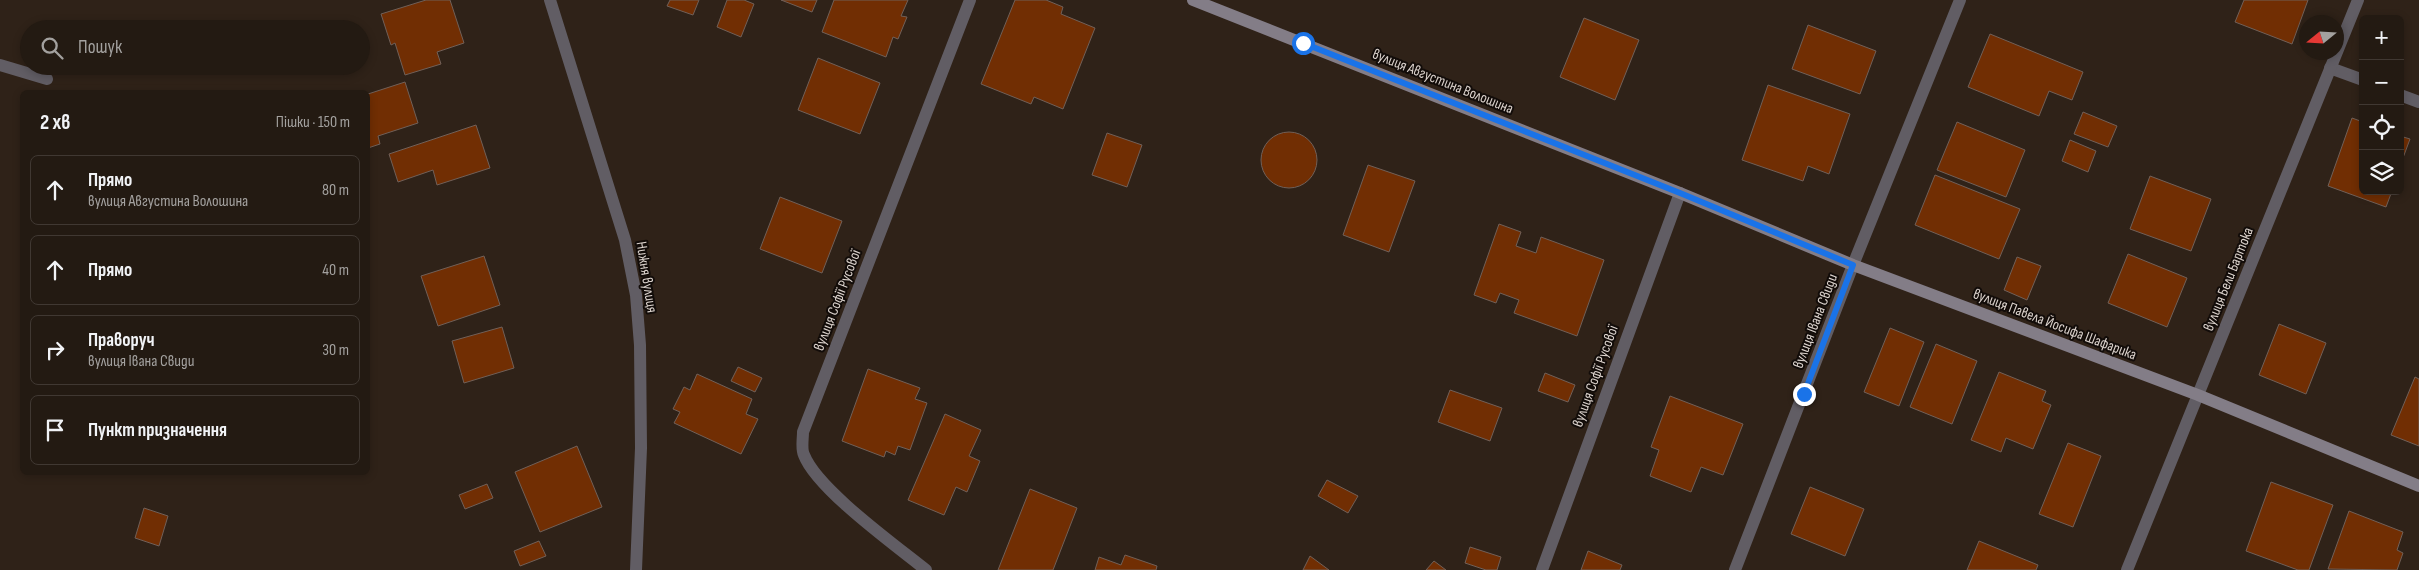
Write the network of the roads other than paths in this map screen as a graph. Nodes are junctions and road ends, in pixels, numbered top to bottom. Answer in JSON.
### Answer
{"nodes":[{"id":1,"x":550,"y":0,"type":"edge"},
{"id":2,"x":970,"y":0,"type":"edge"},
{"id":3,"x":1193,"y":0,"type":"edge"},
{"id":4,"x":1960,"y":0,"type":"edge"},
{"id":5,"x":2358,"y":0,"type":"edge"},
{"id":6,"x":0,"y":65,"type":"edge"},
{"id":7,"x":2330,"y":68,"type":"junction"},
{"id":8,"x":20,"y":71,"type":"edge"},
{"id":9,"x":33,"y":75,"type":"edge"},
{"id":10,"x":46,"y":79,"type":"dead end"},
{"id":11,"x":2359,"y":79,"type":"edge"},
{"id":12,"x":2404,"y":96,"type":"edge"},
{"id":13,"x":2419,"y":102,"type":"edge"},
{"id":14,"x":1680,"y":193,"type":"junction"},
{"id":15,"x":1853,"y":265,"type":"junction"},
{"id":16,"x":2198,"y":395,"type":"junction"},
{"id":17,"x":2419,"y":486,"type":"edge"},
{"id":18,"x":636,"y":570,"type":"edge"},
{"id":19,"x":926,"y":570,"type":"edge"},
{"id":20,"x":1542,"y":570,"type":"edge"},
{"id":21,"x":1735,"y":570,"type":"edge"},
{"id":22,"x":2127,"y":570,"type":"edge"}],
"edges":[{"from":1,"to":18,"type":"street","name":"Нижня вулиця"},
{"from":2,"to":19,"type":"street","name":"вулиця Софії Русової"},
{"from":3,"to":14,"type":"street","name":"вулиця Августина Волошина"},
{"from":4,"to":15,"type":"street","name":"вулиця Івана Свиди"},
{"from":5,"to":7,"type":"street","name":"вулиця Бели Бартока"},
{"from":6,"to":8,"type":"street"},
{"from":7,"to":11,"type":"street"},
{"from":7,"to":16,"type":"street","name":"вулиця Бели Бартока"},
{"from":9,"to":10,"type":"street"},
{"from":12,"to":13,"type":"street"},
{"from":14,"to":15,"type":"street","name":"вулиця Павела Йосифа Шафарика"},
{"from":14,"to":20,"type":"street","name":"вулиця Софії Русової"},
{"from":15,"to":16,"type":"street","name":"вулиця Павела Йосифа Шафарика"},
{"from":15,"to":21,"type":"street","name":"вулиця Івана Свиди"},
{"from":16,"to":17,"type":"street","name":"вулиця Павела Йосифа Шафарика"},
{"from":16,"to":22,"type":"street","name":"вулиця Бели Бартока"}]}
